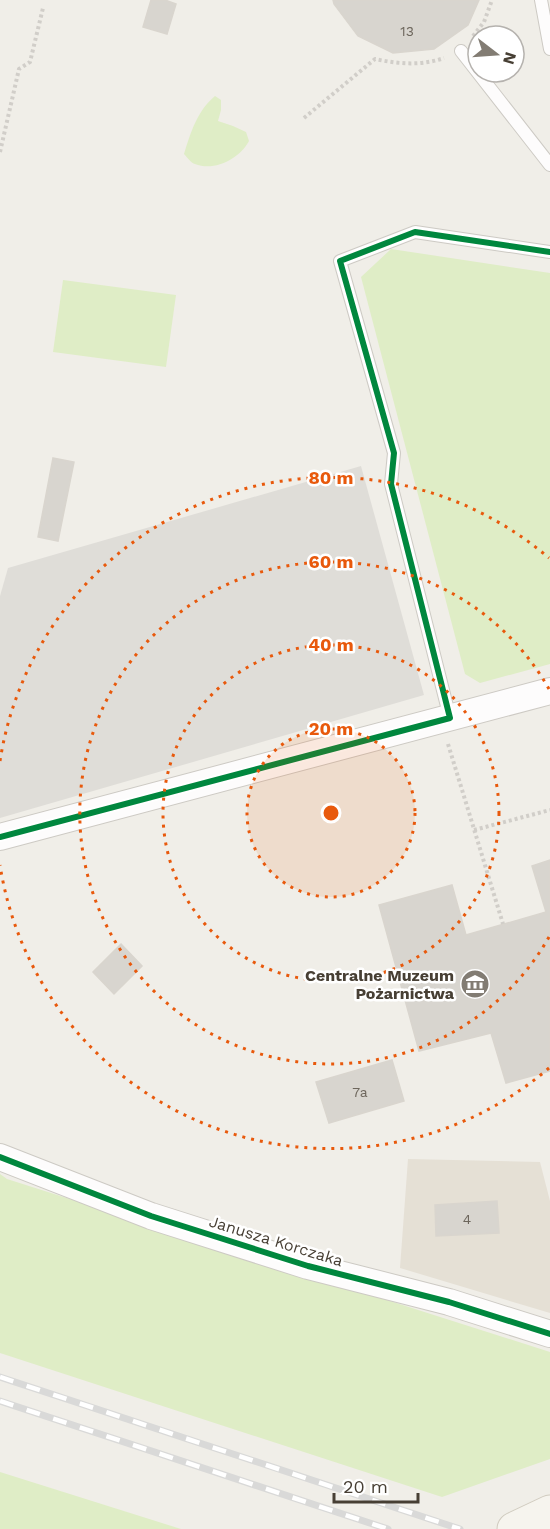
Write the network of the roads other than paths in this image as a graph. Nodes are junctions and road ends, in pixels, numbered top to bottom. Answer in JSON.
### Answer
{"nodes":[{"id":1,"x":541,"y":0,"type":"edge"},
{"id":2,"x":550,"y":49,"type":"edge"},
{"id":3,"x":461,"y":51,"type":"road end"},
{"id":4,"x":550,"y":165,"type":"edge"},
{"id":5,"x":550,"y":252,"type":"edge"},
{"id":6,"x":550,"y":691,"type":"edge"},
{"id":7,"x":446,"y":720,"type":"junction"},
{"id":8,"x":0,"y":837,"type":"edge"},
{"id":9,"x":0,"y":1157,"type":"edge"},
{"id":10,"x":550,"y":1334,"type":"edge"},
{"id":11,"x":550,"y":1512,"type":"edge"},
{"id":12,"x":514,"y":1529,"type":"edge"}],
"edges":[{"from":1,"to":2,"type":"lane"},
{"from":3,"to":4,"type":"lane"},
{"from":5,"to":7,"type":"lane"},
{"from":6,"to":7,"type":"street"},
{"from":7,"to":8,"type":"street"},
{"from":9,"to":10,"type":"street","name":"Janusza Korczaka"},
{"from":11,"to":12,"type":"main road"}]}
